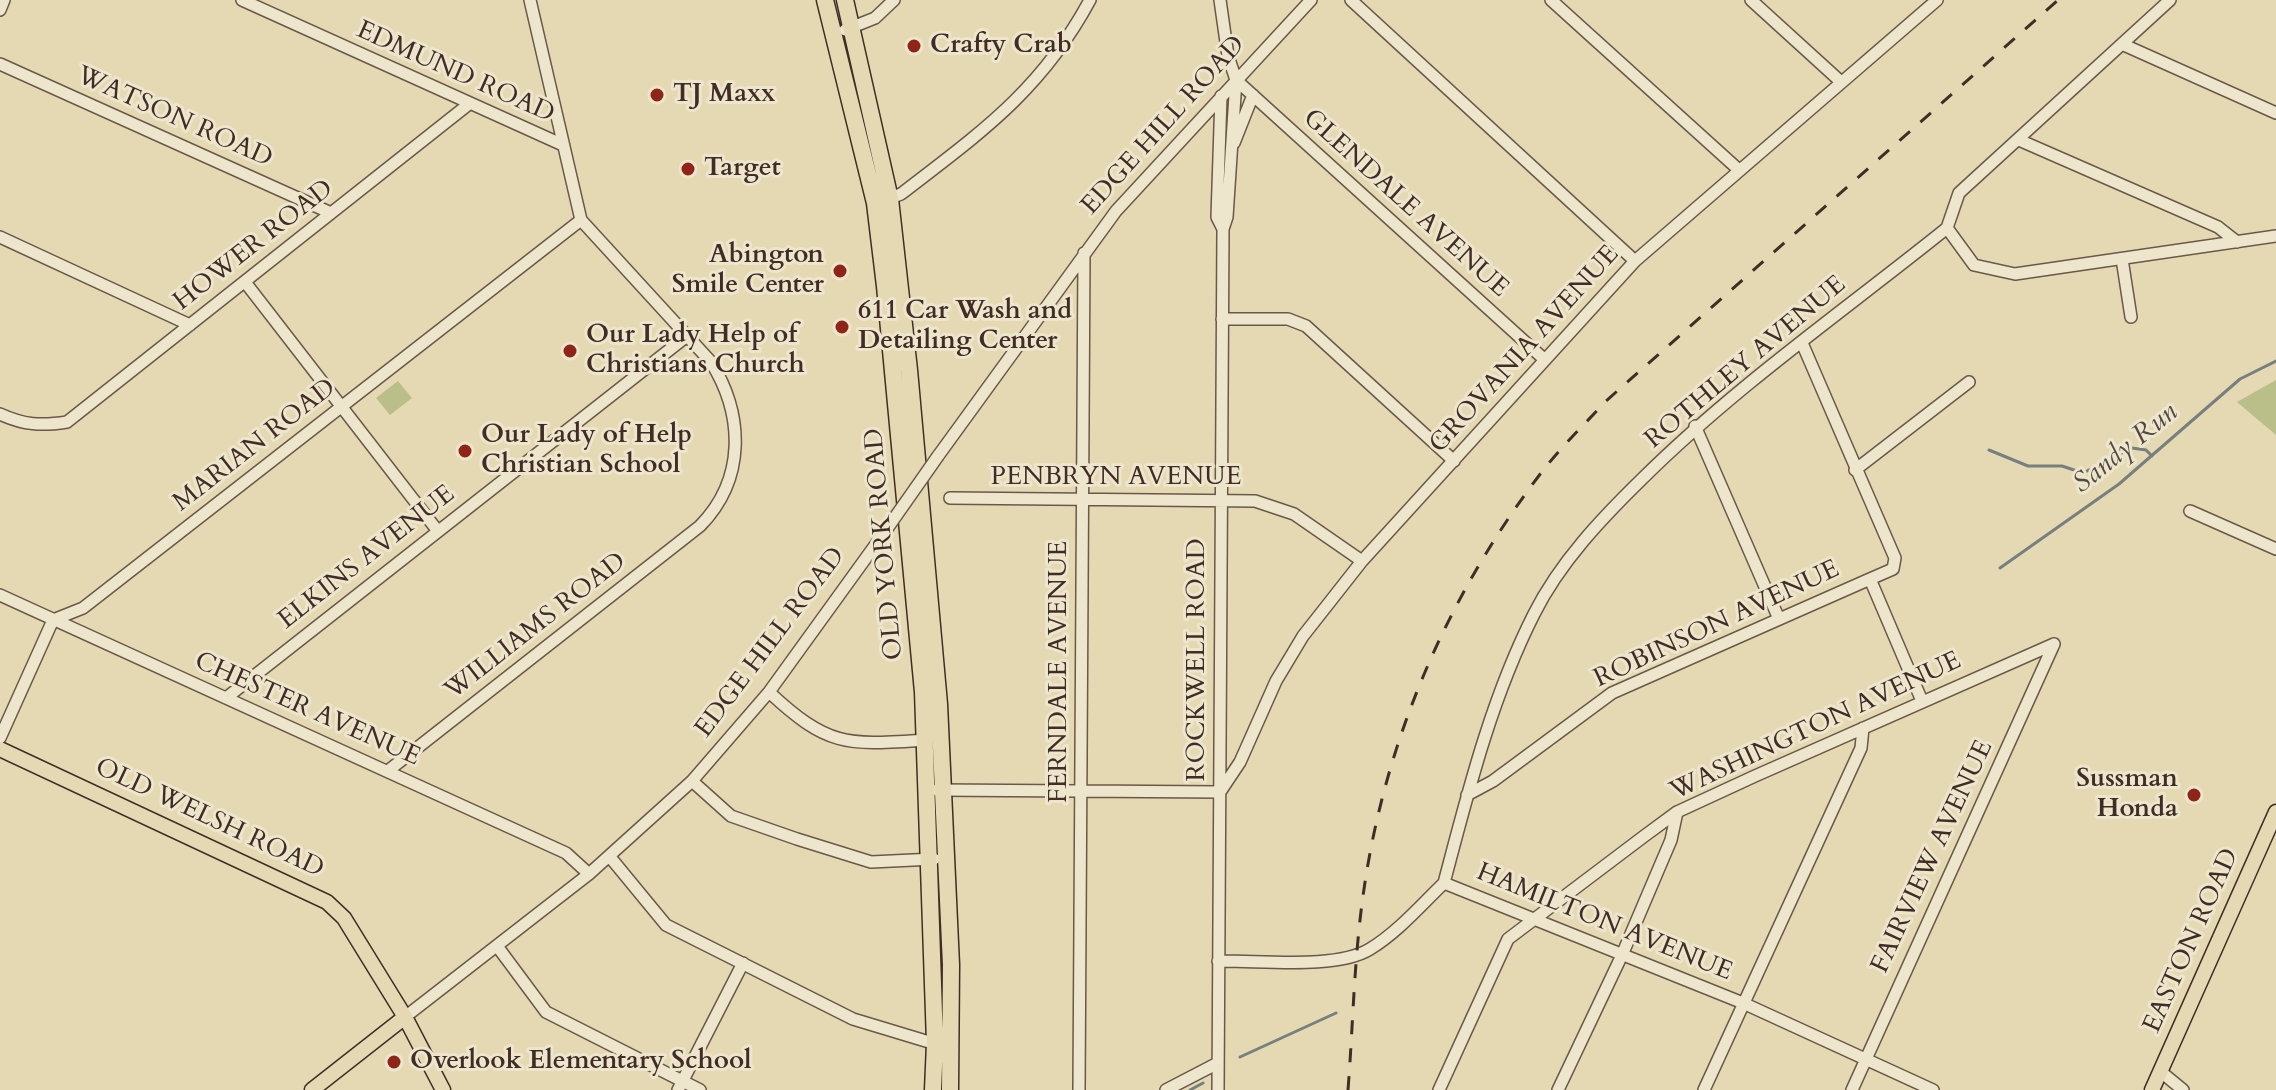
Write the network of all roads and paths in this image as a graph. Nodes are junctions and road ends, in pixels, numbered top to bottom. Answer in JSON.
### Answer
{"nodes":[{"id":1,"x":4,"y":0,"type":"edge"},
{"id":2,"x":242,"y":0,"type":"edge"},
{"id":3,"x":530,"y":0,"type":"edge"},
{"id":4,"x":825,"y":0,"type":"edge"},
{"id":5,"x":845,"y":0,"type":"edge"},
{"id":6,"x":894,"y":0,"type":"edge"},
{"id":7,"x":1090,"y":0,"type":"edge"},
{"id":8,"x":1220,"y":0,"type":"edge"},
{"id":9,"x":1311,"y":0,"type":"edge"},
{"id":10,"x":1351,"y":0,"type":"edge"},
{"id":11,"x":1551,"y":0,"type":"edge"},
{"id":12,"x":1751,"y":0,"type":"edge"},
{"id":13,"x":1937,"y":0,"type":"edge"},
{"id":14,"x":2170,"y":0,"type":"edge"},
{"id":15,"x":0,"y":10,"type":"edge"},
{"id":16,"x":852,"y":28,"type":"junction"},
{"id":17,"x":833,"y":33,"type":"junction"},
{"id":18,"x":2124,"y":45,"type":"junction"},
{"id":19,"x":0,"y":64,"type":"edge"},
{"id":20,"x":1236,"y":80,"type":"junction"},
{"id":21,"x":1840,"y":81,"type":"junction"},
{"id":22,"x":1253,"y":95,"type":"junction"},
{"id":23,"x":1221,"y":96,"type":"junction"},
{"id":24,"x":469,"y":104,"type":"junction"},
{"id":25,"x":2276,"y":113,"type":"edge"},
{"id":26,"x":2019,"y":140,"type":"junction"},
{"id":27,"x":563,"y":145,"type":"junction"},
{"id":28,"x":1230,"y":154,"type":"junction"},
{"id":29,"x":1739,"y":170,"type":"junction"},
{"id":30,"x":882,"y":201,"type":"junction"},
{"id":31,"x":331,"y":213,"type":"junction"},
{"id":32,"x":581,"y":220,"type":"junction"},
{"id":33,"x":1947,"y":228,"type":"junction"},
{"id":34,"x":1223,"y":229,"type":"junction"},
{"id":35,"x":2276,"y":236,"type":"edge"},
{"id":36,"x":0,"y":237,"type":"edge"},
{"id":37,"x":2237,"y":242,"type":"junction"},
{"id":38,"x":1084,"y":253,"type":"junction"},
{"id":39,"x":2122,"y":259,"type":"junction"},
{"id":40,"x":1635,"y":261,"type":"junction"},
{"id":41,"x":245,"y":282,"type":"junction"},
{"id":42,"x":2131,"y":317,"type":"dead end"},
{"id":43,"x":1222,"y":319,"type":"junction"},
{"id":44,"x":190,"y":325,"type":"junction"},
{"id":45,"x":687,"y":336,"type":"junction"},
{"id":46,"x":1802,"y":343,"type":"junction"},
{"id":47,"x":1545,"y":360,"type":"junction"},
{"id":48,"x":1969,"y":382,"type":"dead end"},
{"id":49,"x":342,"y":405,"type":"junction"},
{"id":50,"x":0,"y":414,"type":"edge"},
{"id":51,"x":1695,"y":426,"type":"junction"},
{"id":52,"x":1454,"y":461,"type":"junction"},
{"id":53,"x":1855,"y":470,"type":"junction"},
{"id":54,"x":950,"y":498,"type":"dead end"},
{"id":55,"x":1082,"y":499,"type":"junction"},
{"id":56,"x":1221,"y":502,"type":"junction"},
{"id":57,"x":2190,"y":511,"type":"dead end"},
{"id":58,"x":437,"y":530,"type":"junction"},
{"id":59,"x":2276,"y":549,"type":"edge"},
{"id":60,"x":1362,"y":561,"type":"junction"},
{"id":61,"x":1870,"y":579,"type":"junction"},
{"id":62,"x":0,"y":595,"type":"edge"},
{"id":63,"x":1779,"y":619,"type":"junction"},
{"id":64,"x":53,"y":620,"type":"junction"},
{"id":65,"x":2054,"y":644,"type":"joint"},
{"id":66,"x":769,"y":692,"type":"junction"},
{"id":67,"x":226,"y":698,"type":"junction"},
{"id":68,"x":1922,"y":701,"type":"junction"},
{"id":69,"x":1863,"y":728,"type":"junction"},
{"id":70,"x":0,"y":738,"type":"edge"},
{"id":71,"x":926,"y":740,"type":"junction"},
{"id":72,"x":0,"y":749,"type":"edge"},
{"id":73,"x":389,"y":770,"type":"junction"},
{"id":74,"x":692,"y":781,"type":"junction"},
{"id":75,"x":1083,"y":789,"type":"junction"},
{"id":76,"x":936,"y":790,"type":"junction"},
{"id":77,"x":1220,"y":792,"type":"junction"},
{"id":78,"x":1467,"y":795,"type":"junction"},
{"id":79,"x":1677,"y":812,"type":"junction"},
{"id":80,"x":2276,"y":812,"type":"edge"},
{"id":81,"x":610,"y":857,"type":"junction"},
{"id":82,"x":937,"y":859,"type":"junction"},
{"id":83,"x":589,"y":874,"type":"junction"},
{"id":84,"x":1444,"y":883,"type":"junction"},
{"id":85,"x":1535,"y":919,"type":"junction"},
{"id":86,"x":497,"y":946,"type":"junction"},
{"id":87,"x":1622,"y":955,"type":"junction"},
{"id":88,"x":1218,"y":961,"type":"junction"},
{"id":89,"x":743,"y":963,"type":"junction"},
{"id":90,"x":1743,"y":1003,"type":"junction"},
{"id":91,"x":405,"y":1017,"type":"junction"},
{"id":92,"x":943,"y":1046,"type":"junction"},
{"id":93,"x":1866,"y":1057,"type":"junction"},
{"id":94,"x":1218,"y":1063,"type":"junction"},
{"id":95,"x":2160,"y":1071,"type":"junction"},
{"id":96,"x":680,"y":1086,"type":"edge"},
{"id":97,"x":312,"y":1090,"type":"edge"},
{"id":98,"x":443,"y":1090,"type":"edge"},
{"id":99,"x":700,"y":1090,"type":"edge"},
{"id":100,"x":933,"y":1090,"type":"edge"},
{"id":101,"x":950,"y":1090,"type":"edge"},
{"id":102,"x":1079,"y":1090,"type":"edge"},
{"id":103,"x":1166,"y":1090,"type":"edge"},
{"id":104,"x":1218,"y":1090,"type":"edge"},
{"id":105,"x":1439,"y":1090,"type":"edge"},
{"id":106,"x":1558,"y":1090,"type":"edge"},
{"id":107,"x":1704,"y":1090,"type":"edge"},
{"id":108,"x":1852,"y":1090,"type":"edge"},
{"id":109,"x":1933,"y":1090,"type":"edge"},
{"id":110,"x":2152,"y":1090,"type":"edge"},
{"id":111,"x":2183,"y":1090,"type":"edge"}],
"edges":[{"from":1,"to":15,"type":"street"},
{"from":2,"to":24,"type":"street","name":"EDMUND ROAD"},
{"from":3,"to":27,"type":"street"},
{"from":4,"to":17,"type":"highway","name":"OLD YORK ROAD"},
{"from":5,"to":16,"type":"highway","name":"OLD YORK ROAD"},
{"from":6,"to":16,"type":"street"},
{"from":7,"to":30,"type":"street"},
{"from":8,"to":20,"type":"street","name":"ROCKWELL ROAD"},
{"from":9,"to":20,"type":"street","name":"EDGE HILL ROAD"},
{"from":10,"to":40,"type":"street"},
{"from":11,"to":29,"type":"street"},
{"from":12,"to":21,"type":"street"},
{"from":13,"to":21,"type":"street","name":"GROVANIA AVENUE"},
{"from":14,"to":18,"type":"street"},
{"from":16,"to":17,"type":"street"},
{"from":16,"to":30,"type":"highway","name":"OLD YORK ROAD"},
{"from":17,"to":30,"type":"highway","name":"OLD YORK ROAD"},
{"from":18,"to":25,"type":"street"},
{"from":18,"to":26,"type":"street"},
{"from":19,"to":31,"type":"street","name":"WATSON ROAD"},
{"from":20,"to":22,"type":"street","name":"GLENDALE AVENUE"},
{"from":20,"to":23,"type":"street","name":"EDGE HILL ROAD"},
{"from":20,"to":28,"type":"street","name":"ROCKWELL ROAD"},
{"from":21,"to":29,"type":"street","name":"GROVANIA AVENUE"},
{"from":22,"to":28,"type":"street","name":"ROCKWELL ROAD"},
{"from":22,"to":47,"type":"street","name":"GLENDALE AVENUE"},
{"from":23,"to":34,"type":"street","name":"ROCKWELL ROAD"},
{"from":23,"to":38,"type":"street","name":"EDGE HILL ROAD"},
{"from":24,"to":27,"type":"street","name":"EDMUND ROAD"},
{"from":24,"to":31,"type":"street","name":"HOWER ROAD"},
{"from":26,"to":33,"type":"street"},
{"from":26,"to":37,"type":"street"},
{"from":27,"to":32,"type":"street"},
{"from":28,"to":34,"type":"street","name":"ROCKWELL ROAD"},
{"from":29,"to":40,"type":"street","name":"GROVANIA AVENUE"},
{"from":30,"to":71,"type":"highway","name":"OLD YORK ROAD"},
{"from":30,"to":76,"type":"highway","name":"OLD YORK ROAD"},
{"from":31,"to":41,"type":"street","name":"HOWER ROAD"},
{"from":32,"to":45,"type":"street"},
{"from":32,"to":49,"type":"street","name":"MARIAN ROAD"},
{"from":33,"to":39,"type":"street"},
{"from":33,"to":46,"type":"street","name":"ROTHLEY AVENUE"},
{"from":34,"to":43,"type":"street","name":"ROCKWELL ROAD"},
{"from":35,"to":37,"type":"street"},
{"from":36,"to":44,"type":"street"},
{"from":37,"to":39,"type":"street"},
{"from":38,"to":55,"type":"street","name":"FERNDALE AVENUE"},
{"from":38,"to":66,"type":"street","name":"EDGE HILL ROAD","bridge":true},
{"from":39,"to":42,"type":"street"},
{"from":40,"to":47,"type":"street","name":"GROVANIA AVENUE"},
{"from":41,"to":44,"type":"street","name":"HOWER ROAD"},
{"from":41,"to":49,"type":"street"},
{"from":43,"to":52,"type":"street"},
{"from":43,"to":56,"type":"street","name":"ROCKWELL ROAD"},
{"from":44,"to":50,"type":"street","name":"HOWER ROAD"},
{"from":45,"to":58,"type":"street","name":"ELKINS AVENUE"},
{"from":45,"to":73,"type":"street","name":"WILLIAMS ROAD"},
{"from":46,"to":51,"type":"street","name":"ROTHLEY AVENUE"},
{"from":46,"to":53,"type":"street"},
{"from":47,"to":52,"type":"street","name":"GROVANIA AVENUE"},
{"from":48,"to":53,"type":"street"},
{"from":49,"to":58,"type":"street"},
{"from":49,"to":64,"type":"street","name":"MARIAN ROAD"},
{"from":51,"to":63,"type":"street"},
{"from":51,"to":78,"type":"street","name":"ROTHLEY AVENUE"},
{"from":52,"to":60,"type":"street","name":"GROVANIA AVENUE"},
{"from":53,"to":61,"type":"street"},
{"from":54,"to":55,"type":"street","name":"PENBRYN AVENUE"},
{"from":55,"to":56,"type":"street","name":"PENBRYN AVENUE"},
{"from":55,"to":75,"type":"street","name":"FERNDALE AVENUE"},
{"from":56,"to":60,"type":"street","name":"PENBRYN AVENUE"},
{"from":56,"to":77,"type":"street","name":"ROCKWELL ROAD"},
{"from":57,"to":59,"type":"street"},
{"from":58,"to":67,"type":"street","name":"ELKINS AVENUE"},
{"from":60,"to":77,"type":"street","name":"GROVANIA AVENUE"},
{"from":61,"to":63,"type":"street","name":"ROBINSON AVENUE"},
{"from":61,"to":68,"type":"street"},
{"from":62,"to":64,"type":"street","name":"CHESTER AVENUE"},
{"from":63,"to":78,"type":"street","name":"ROBINSON AVENUE"},
{"from":64,"to":67,"type":"street","name":"CHESTER AVENUE"},
{"from":64,"to":70,"type":"street"},
{"from":65,"to":68,"type":"street","name":"WASHINGTON AVENUE"},
{"from":65,"to":93,"type":"street","name":"FAIRVIEW AVENUE"},
{"from":66,"to":71,"type":"street"},
{"from":66,"to":74,"type":"street","name":"EDGE HILL ROAD"},
{"from":67,"to":73,"type":"street","name":"CHESTER AVENUE"},
{"from":68,"to":69,"type":"street","name":"WASHINGTON AVENUE"},
{"from":69,"to":79,"type":"street","name":"WASHINGTON AVENUE"},
{"from":69,"to":90,"type":"street"},
{"from":71,"to":76,"type":"highway","name":"OLD YORK ROAD"},
{"from":72,"to":91,"type":"main road","name":"OLD WELSH ROAD"},
{"from":73,"to":83,"type":"street","name":"CHESTER AVENUE"},
{"from":74,"to":81,"type":"street","name":"EDGE HILL ROAD"},
{"from":74,"to":82,"type":"street"},
{"from":75,"to":76,"type":"street"},
{"from":75,"to":77,"type":"street"},
{"from":75,"to":102,"type":"street","name":"FERNDALE AVENUE"},
{"from":76,"to":82,"type":"highway","name":"OLD YORK ROAD"},
{"from":77,"to":88,"type":"street","name":"ROCKWELL ROAD"},
{"from":78,"to":84,"type":"street","name":"ROTHLEY AVENUE"},
{"from":79,"to":85,"type":"street","name":"WASHINGTON AVENUE"},
{"from":79,"to":87,"type":"street"},
{"from":80,"to":95,"type":"main road","name":"EASTON ROAD"},
{"from":81,"to":83,"type":"street","name":"EDGE HILL ROAD"},
{"from":81,"to":89,"type":"street"},
{"from":82,"to":92,"type":"highway","name":"OLD YORK ROAD"},
{"from":83,"to":86,"type":"street","name":"EDGE HILL ROAD"},
{"from":84,"to":85,"type":"street","name":"HAMILTON AVENUE"},
{"from":84,"to":88,"type":"street","name":"HAMILTON AVENUE"},
{"from":85,"to":87,"type":"street","name":"HAMILTON AVENUE"},
{"from":85,"to":105,"type":"street","name":"WASHINGTON AVENUE"},
{"from":86,"to":91,"type":"street","name":"EDGE HILL ROAD"},
{"from":86,"to":96,"type":"street"},
{"from":87,"to":90,"type":"street","name":"HAMILTON AVENUE"},
{"from":87,"to":106,"type":"street"},
{"from":88,"to":94,"type":"street","name":"ROCKWELL ROAD"},
{"from":89,"to":92,"type":"street"},
{"from":89,"to":96,"type":"street"},
{"from":90,"to":93,"type":"street","name":"HAMILTON AVENUE"},
{"from":90,"to":107,"type":"street"},
{"from":91,"to":97,"type":"main road","name":"EDGE HILL ROAD"},
{"from":91,"to":98,"type":"main road","name":"OLD WELSH ROAD"},
{"from":92,"to":100,"type":"highway","name":"OLD YORK ROAD"},
{"from":92,"to":101,"type":"highway","name":"OLD YORK ROAD"},
{"from":93,"to":108,"type":"street","name":"FAIRVIEW AVENUE"},
{"from":93,"to":109,"type":"street","name":"HAMILTON AVENUE"},
{"from":94,"to":103,"type":"street"},
{"from":94,"to":104,"type":"street","name":"ROCKWELL ROAD"},
{"from":95,"to":110,"type":"main road","name":"EASTON ROAD"},
{"from":95,"to":111,"type":"street"},
{"from":96,"to":99,"type":"street"}]}
